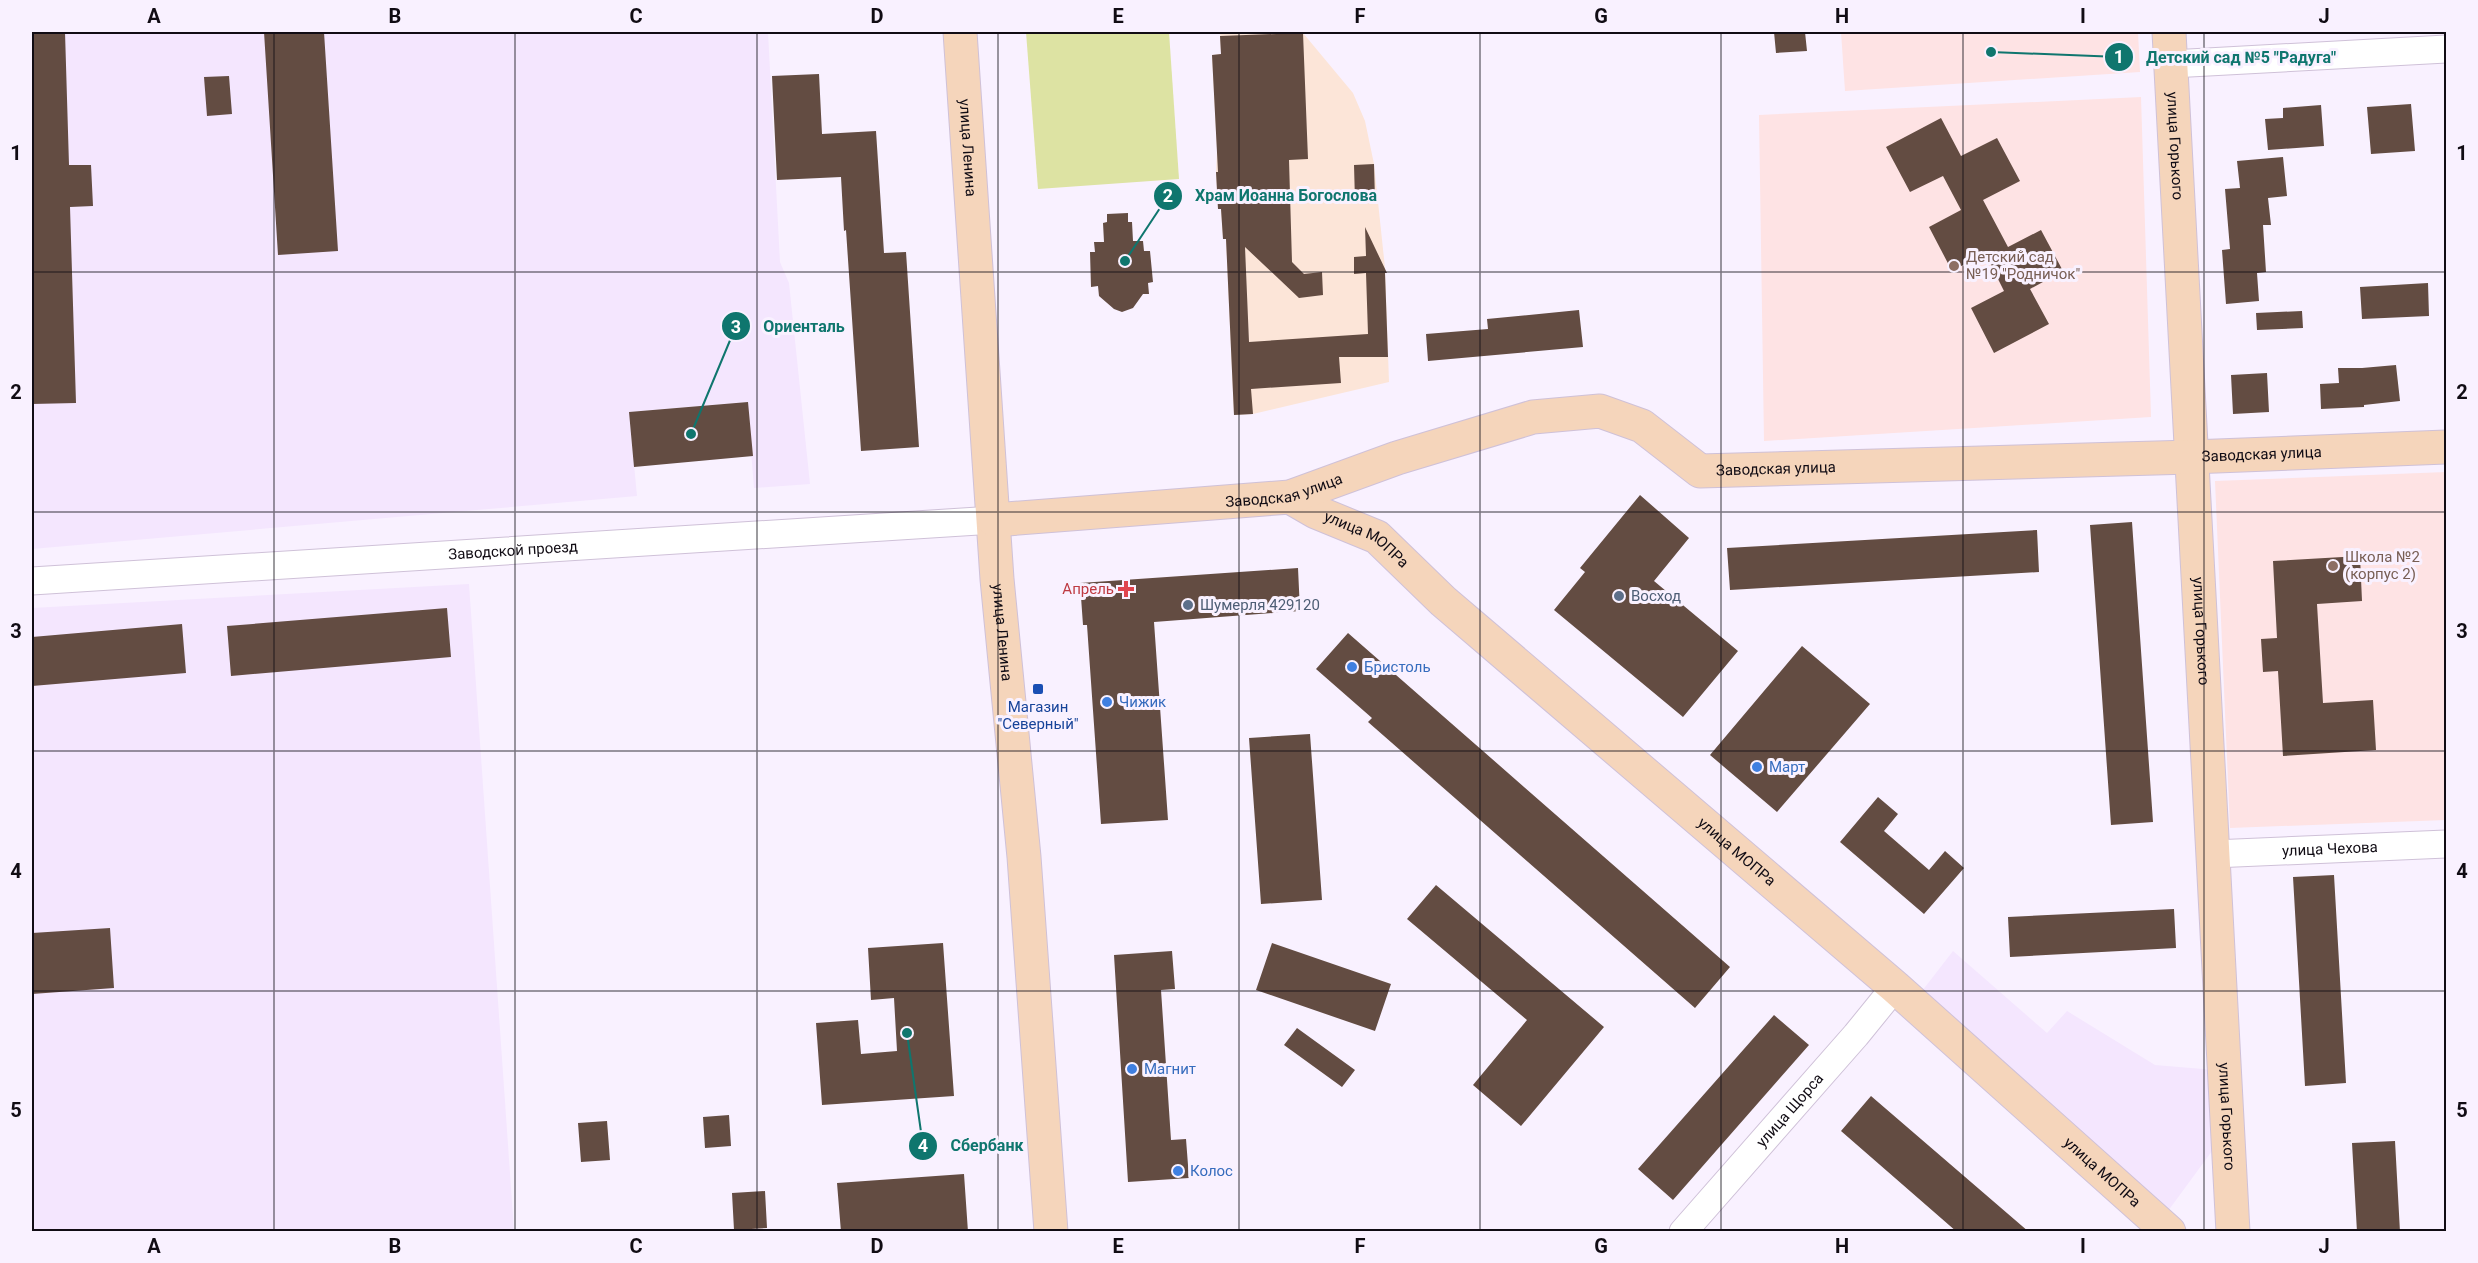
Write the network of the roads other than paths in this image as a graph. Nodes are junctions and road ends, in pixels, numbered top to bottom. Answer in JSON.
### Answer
{"nodes":[{"id":1,"x":960,"y":32,"type":"edge"},
{"id":2,"x":2169,"y":32,"type":"edge"},
{"id":3,"x":2446,"y":49,"type":"edge"},
{"id":4,"x":2171,"y":64,"type":"junction"},
{"id":5,"x":2446,"y":447,"type":"edge"},
{"id":6,"x":2191,"y":457,"type":"junction"},
{"id":7,"x":1290,"y":497,"type":"junction"},
{"id":8,"x":993,"y":520,"type":"junction"},
{"id":9,"x":32,"y":581,"type":"edge"},
{"id":10,"x":2446,"y":844,"type":"edge"},
{"id":11,"x":2213,"y":854,"type":"junction"},
{"id":12,"x":1895,"y":987,"type":"junction"},
{"id":13,"x":1051,"y":1232,"type":"edge"},
{"id":14,"x":1683,"y":1232,"type":"edge"},
{"id":15,"x":2169,"y":1232,"type":"edge"},
{"id":16,"x":2233,"y":1232,"type":"edge"}],
"edges":[{"from":1,"to":8,"type":"street","name":"улица Ленина"},
{"from":2,"to":4,"type":"street","name":"улица Горького"},
{"from":3,"to":4,"type":"street"},
{"from":4,"to":6,"type":"street","name":"улица Горького"},
{"from":5,"to":6,"type":"street","name":"Заводская улица"},
{"from":6,"to":7,"type":"street","name":"Заводская улица"},
{"from":6,"to":11,"type":"street","name":"улица Горького"},
{"from":7,"to":8,"type":"street","name":"Заводская улица"},
{"from":7,"to":12,"type":"street","name":"улица МОПРа"},
{"from":8,"to":9,"type":"street","name":"Заводской проезд"},
{"from":8,"to":13,"type":"street","name":"улица Ленина"},
{"from":10,"to":11,"type":"street","name":"улица Чехова"},
{"from":11,"to":16,"type":"street","name":"улица Горького"},
{"from":12,"to":14,"type":"street","name":"улица Щорса"},
{"from":12,"to":15,"type":"street","name":"улица МОПРа"}]}
